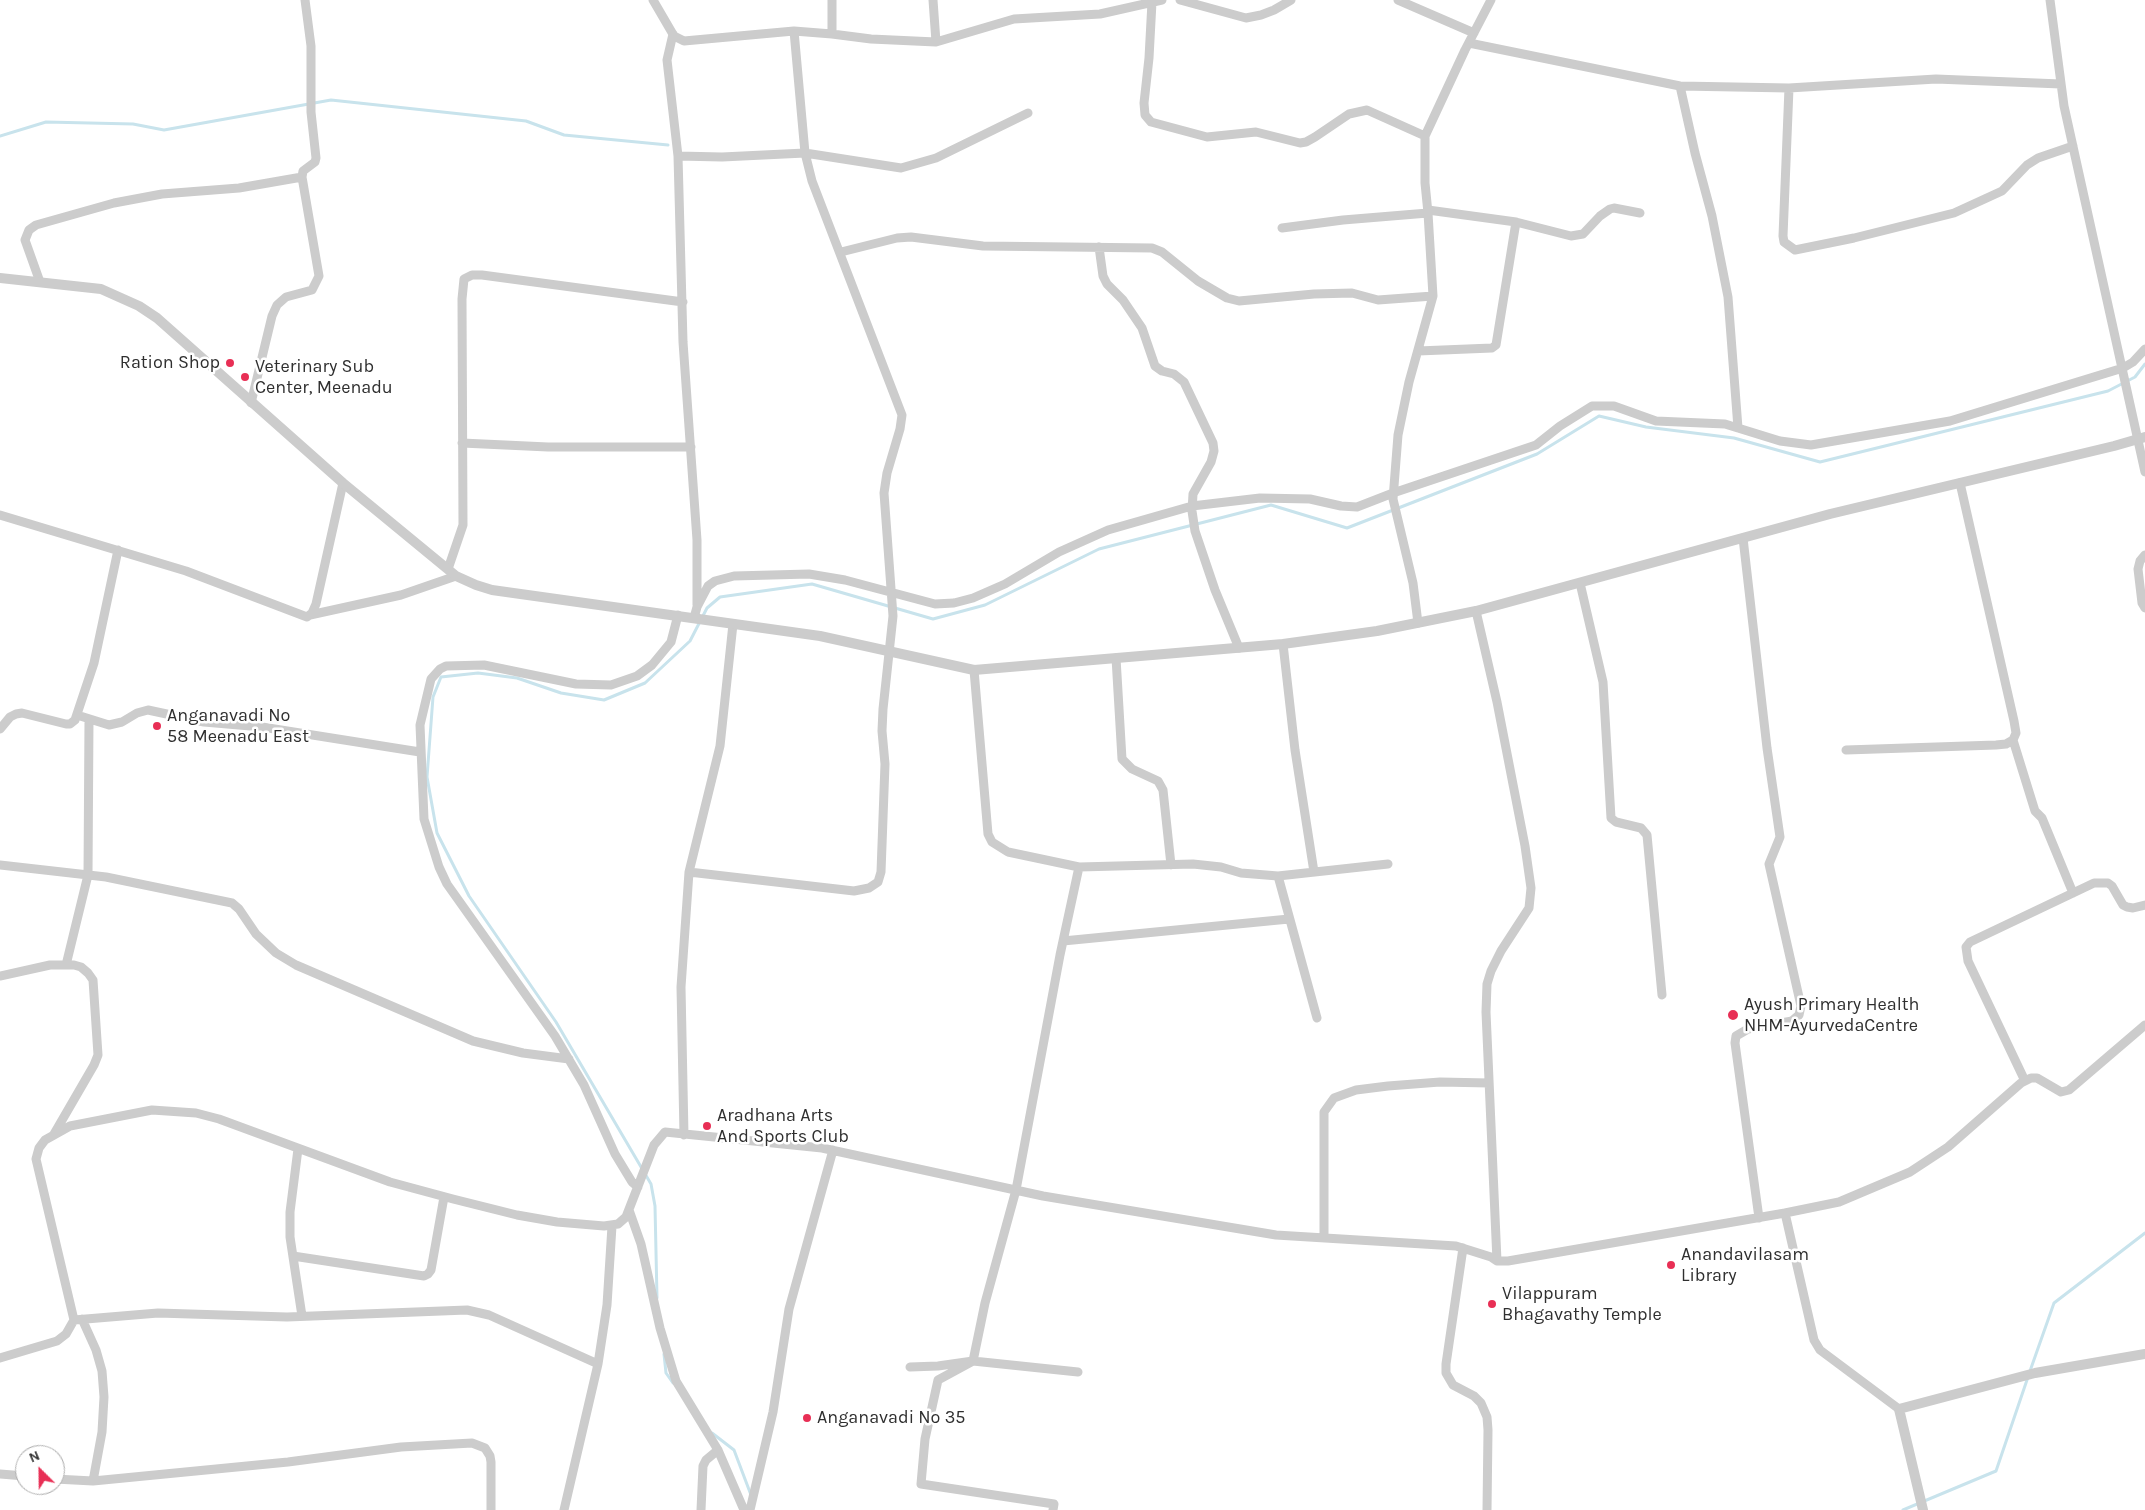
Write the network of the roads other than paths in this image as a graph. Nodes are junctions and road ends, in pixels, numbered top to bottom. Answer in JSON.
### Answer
{"nodes":[{"id":1,"x":305,"y":0,"type":"edge"},
{"id":2,"x":653,"y":0,"type":"edge"},
{"id":3,"x":832,"y":0,"type":"edge"},
{"id":4,"x":933,"y":0,"type":"edge"},
{"id":5,"x":1162,"y":0,"type":"edge"},
{"id":6,"x":1180,"y":0,"type":"edge"},
{"id":7,"x":1291,"y":0,"type":"edge"},
{"id":8,"x":1398,"y":0,"type":"edge"},
{"id":9,"x":1491,"y":0,"type":"edge"},
{"id":10,"x":2050,"y":0,"type":"edge"},
{"id":11,"x":1152,"y":2,"type":"junction"},
{"id":12,"x":794,"y":31,"type":"junction"},
{"id":13,"x":1474,"y":33,"type":"junction"},
{"id":14,"x":673,"y":34,"type":"junction"},
{"id":15,"x":832,"y":34,"type":"junction"},
{"id":16,"x":936,"y":42,"type":"junction"},
{"id":17,"x":1468,"y":42,"type":"junction"},
{"id":18,"x":2061,"y":84,"type":"junction"},
{"id":19,"x":1680,"y":86,"type":"junction"},
{"id":20,"x":1789,"y":88,"type":"junction"},
{"id":21,"x":1028,"y":113,"type":"dead end"},
{"id":22,"x":1424,"y":136,"type":"junction"},
{"id":23,"x":2072,"y":146,"type":"junction"},
{"id":24,"x":804,"y":153,"type":"junction"},
{"id":25,"x":678,"y":156,"type":"junction"},
{"id":26,"x":302,"y":176,"type":"junction"},
{"id":27,"x":1428,"y":211,"type":"junction"},
{"id":28,"x":1640,"y":213,"type":"dead end"},
{"id":29,"x":1516,"y":222,"type":"junction"},
{"id":30,"x":1282,"y":228,"type":"dead end"},
{"id":31,"x":1099,"y":247,"type":"junction"},
{"id":32,"x":841,"y":252,"type":"junction"},
{"id":33,"x":0,"y":278,"type":"edge"},
{"id":34,"x":40,"y":282,"type":"junction"},
{"id":35,"x":1433,"y":296,"type":"junction"},
{"id":36,"x":683,"y":302,"type":"junction"},
{"id":37,"x":2145,"y":349,"type":"edge"},
{"id":38,"x":1418,"y":351,"type":"junction"},
{"id":39,"x":2124,"y":369,"type":"junction"},
{"id":40,"x":251,"y":403,"type":"junction"},
{"id":41,"x":1738,"y":428,"type":"junction"},
{"id":42,"x":2142,"y":438,"type":"edge"},
{"id":43,"x":462,"y":443,"type":"junction"},
{"id":44,"x":691,"y":447,"type":"junction"},
{"id":45,"x":2145,"y":472,"type":"edge"},
{"id":46,"x":343,"y":483,"type":"junction"},
{"id":47,"x":1960,"y":483,"type":"junction"},
{"id":48,"x":1393,"y":496,"type":"junction"},
{"id":49,"x":1192,"y":509,"type":"junction"},
{"id":50,"x":0,"y":515,"type":"edge"},
{"id":51,"x":1743,"y":538,"type":"junction"},
{"id":52,"x":118,"y":550,"type":"junction"},
{"id":53,"x":2144,"y":557,"type":"edge"},
{"id":54,"x":452,"y":572,"type":"junction"},
{"id":55,"x":1580,"y":583,"type":"junction"},
{"id":56,"x":892,"y":596,"type":"junction"},
{"id":57,"x":2145,"y":608,"type":"edge"},
{"id":58,"x":1476,"y":611,"type":"junction"},
{"id":59,"x":696,"y":614,"type":"junction"},
{"id":60,"x":310,"y":615,"type":"junction"},
{"id":61,"x":678,"y":615,"type":"junction"},
{"id":62,"x":1418,"y":623,"type":"junction"},
{"id":63,"x":733,"y":624,"type":"junction"},
{"id":64,"x":1283,"y":644,"type":"junction"},
{"id":65,"x":1239,"y":648,"type":"junction"},
{"id":66,"x":890,"y":652,"type":"junction"},
{"id":67,"x":1116,"y":658,"type":"junction"},
{"id":68,"x":974,"y":670,"type":"junction"},
{"id":69,"x":77,"y":715,"type":"junction"},
{"id":70,"x":89,"y":719,"type":"junction"},
{"id":71,"x":0,"y":729,"type":"edge"},
{"id":72,"x":2013,"y":740,"type":"junction"},
{"id":73,"x":1846,"y":750,"type":"dead end"},
{"id":74,"x":420,"y":752,"type":"junction"},
{"id":75,"x":1388,"y":864,"type":"dead end"},
{"id":76,"x":0,"y":865,"type":"edge"},
{"id":77,"x":1171,"y":865,"type":"junction"},
{"id":78,"x":1079,"y":867,"type":"junction"},
{"id":79,"x":690,"y":872,"type":"junction"},
{"id":80,"x":1314,"y":872,"type":"junction"},
{"id":81,"x":88,"y":875,"type":"junction"},
{"id":82,"x":1278,"y":876,"type":"junction"},
{"id":83,"x":2073,"y":894,"type":"junction"},
{"id":84,"x":2145,"y":905,"type":"edge"},
{"id":85,"x":1289,"y":919,"type":"junction"},
{"id":86,"x":1063,"y":941,"type":"junction"},
{"id":87,"x":66,"y":964,"type":"junction"},
{"id":88,"x":0,"y":976,"type":"edge"},
{"id":89,"x":1662,"y":995,"type":"dead end"},
{"id":90,"x":1317,"y":1018,"type":"dead end"},
{"id":91,"x":2145,"y":1025,"type":"edge"},
{"id":92,"x":569,"y":1059,"type":"junction"},
{"id":93,"x":2025,"y":1081,"type":"junction"},
{"id":94,"x":1489,"y":1083,"type":"junction"},
{"id":95,"x":53,"y":1134,"type":"junction"},
{"id":96,"x":684,"y":1135,"type":"junction"},
{"id":97,"x":298,"y":1149,"type":"junction"},
{"id":98,"x":833,"y":1150,"type":"junction"},
{"id":99,"x":637,"y":1184,"type":"junction"},
{"id":100,"x":1016,"y":1190,"type":"junction"},
{"id":101,"x":444,"y":1197,"type":"junction"},
{"id":102,"x":629,"y":1210,"type":"junction"},
{"id":103,"x":1785,"y":1213,"type":"junction"},
{"id":104,"x":1759,"y":1218,"type":"junction"},
{"id":105,"x":612,"y":1226,"type":"junction"},
{"id":106,"x":1324,"y":1238,"type":"junction"},
{"id":107,"x":1463,"y":1248,"type":"junction"},
{"id":108,"x":293,"y":1256,"type":"junction"},
{"id":109,"x":1498,"y":1261,"type":"junction"},
{"id":110,"x":302,"y":1316,"type":"junction"},
{"id":111,"x":78,"y":1320,"type":"junction"},
{"id":112,"x":2145,"y":1354,"type":"edge"},
{"id":113,"x":0,"y":1358,"type":"edge"},
{"id":114,"x":974,"y":1360,"type":"junction"},
{"id":115,"x":598,"y":1364,"type":"junction"},
{"id":116,"x":910,"y":1367,"type":"dead end"},
{"id":117,"x":1078,"y":1372,"type":"dead end"},
{"id":118,"x":1899,"y":1409,"type":"junction"},
{"id":119,"x":718,"y":1450,"type":"junction"},
{"id":120,"x":0,"y":1474,"type":"edge"},
{"id":121,"x":15,"y":1475,"type":"edge"},
{"id":122,"x":65,"y":1480,"type":"edge"},
{"id":123,"x":93,"y":1481,"type":"junction"},
{"id":124,"x":491,"y":1510,"type":"edge"},
{"id":125,"x":564,"y":1510,"type":"edge"},
{"id":126,"x":701,"y":1510,"type":"edge"},
{"id":127,"x":744,"y":1510,"type":"edge"},
{"id":128,"x":750,"y":1510,"type":"edge"},
{"id":129,"x":1053,"y":1510,"type":"edge"},
{"id":130,"x":1487,"y":1510,"type":"edge"},
{"id":131,"x":1922,"y":1510,"type":"edge"}],
"edges":[{"from":1,"to":26,"type":"street"},
{"from":2,"to":14,"type":"street"},
{"from":3,"to":15,"type":"street"},
{"from":4,"to":16,"type":"street"},
{"from":5,"to":11,"type":"street"},
{"from":6,"to":7,"type":"street"},
{"from":8,"to":13,"type":"street"},
{"from":9,"to":13,"type":"street"},
{"from":10,"to":18,"type":"street"},
{"from":11,"to":16,"type":"street"},
{"from":11,"to":22,"type":"street"},
{"from":12,"to":14,"type":"street"},
{"from":12,"to":15,"type":"street"},
{"from":12,"to":24,"type":"street"},
{"from":13,"to":17,"type":"street"},
{"from":14,"to":25,"type":"street"},
{"from":15,"to":16,"type":"street"},
{"from":17,"to":19,"type":"street"},
{"from":17,"to":22,"type":"street"},
{"from":18,"to":20,"type":"street"},
{"from":18,"to":23,"type":"street"},
{"from":19,"to":20,"type":"street"},
{"from":19,"to":41,"type":"street"},
{"from":20,"to":23,"type":"street"},
{"from":21,"to":24,"type":"street"},
{"from":22,"to":27,"type":"street"},
{"from":23,"to":39,"type":"street"},
{"from":24,"to":25,"type":"street"},
{"from":24,"to":32,"type":"street"},
{"from":25,"to":36,"type":"street"},
{"from":26,"to":34,"type":"street"},
{"from":26,"to":40,"type":"street"},
{"from":27,"to":29,"type":"street"},
{"from":27,"to":30,"type":"street"},
{"from":27,"to":35,"type":"street"},
{"from":28,"to":29,"type":"street"},
{"from":29,"to":38,"type":"street"},
{"from":31,"to":32,"type":"street"},
{"from":31,"to":35,"type":"street"},
{"from":31,"to":49,"type":"street"},
{"from":32,"to":56,"type":"street"},
{"from":33,"to":34,"type":"street"},
{"from":34,"to":40,"type":"street"},
{"from":35,"to":38,"type":"street"},
{"from":36,"to":43,"type":"street"},
{"from":36,"to":44,"type":"street"},
{"from":37,"to":39,"type":"street"},
{"from":38,"to":48,"type":"street"},
{"from":39,"to":41,"type":"street"},
{"from":39,"to":42,"type":"street"},
{"from":40,"to":46,"type":"street"},
{"from":41,"to":48,"type":"street"},
{"from":42,"to":45,"type":"street"},
{"from":42,"to":47,"type":"street"},
{"from":43,"to":44,"type":"street"},
{"from":43,"to":54,"type":"street"},
{"from":44,"to":59,"type":"street"},
{"from":46,"to":54,"type":"street"},
{"from":46,"to":60,"type":"street"},
{"from":47,"to":51,"type":"street"},
{"from":47,"to":72,"type":"street"},
{"from":48,"to":49,"type":"street"},
{"from":48,"to":62,"type":"street"},
{"from":49,"to":56,"type":"street"},
{"from":49,"to":65,"type":"street"},
{"from":50,"to":52,"type":"street"},
{"from":51,"to":55,"type":"street"},
{"from":51,"to":104,"type":"street"},
{"from":52,"to":60,"type":"street"},
{"from":52,"to":69,"type":"street"},
{"from":53,"to":57,"type":"street"},
{"from":54,"to":60,"type":"street"},
{"from":54,"to":61,"type":"street"},
{"from":55,"to":58,"type":"street"},
{"from":55,"to":89,"type":"street"},
{"from":56,"to":59,"type":"street"},
{"from":56,"to":66,"type":"street"},
{"from":58,"to":62,"type":"street"},
{"from":58,"to":94,"type":"street"},
{"from":59,"to":61,"type":"street"},
{"from":59,"to":63,"type":"street"},
{"from":61,"to":74,"type":"street"},
{"from":62,"to":64,"type":"street"},
{"from":63,"to":66,"type":"street"},
{"from":63,"to":79,"type":"street"},
{"from":64,"to":65,"type":"street"},
{"from":64,"to":80,"type":"street"},
{"from":65,"to":67,"type":"street"},
{"from":66,"to":68,"type":"street"},
{"from":66,"to":79,"type":"street"},
{"from":67,"to":68,"type":"street"},
{"from":67,"to":77,"type":"street"},
{"from":68,"to":78,"type":"street"},
{"from":69,"to":70,"type":"street"},
{"from":69,"to":71,"type":"street"},
{"from":70,"to":74,"type":"street"},
{"from":70,"to":81,"type":"street"},
{"from":72,"to":73,"type":"street"},
{"from":72,"to":83,"type":"street"},
{"from":74,"to":92,"type":"street"},
{"from":75,"to":80,"type":"street"},
{"from":76,"to":81,"type":"street"},
{"from":77,"to":78,"type":"street"},
{"from":77,"to":82,"type":"street"},
{"from":78,"to":86,"type":"street"},
{"from":79,"to":96,"type":"street"},
{"from":80,"to":82,"type":"street"},
{"from":81,"to":87,"type":"street"},
{"from":81,"to":92,"type":"street"},
{"from":82,"to":85,"type":"street"},
{"from":83,"to":84,"type":"street"},
{"from":83,"to":93,"type":"street"},
{"from":85,"to":86,"type":"street"},
{"from":85,"to":90,"type":"street"},
{"from":86,"to":100,"type":"street"},
{"from":87,"to":88,"type":"street"},
{"from":87,"to":95,"type":"street"},
{"from":91,"to":93,"type":"street"},
{"from":92,"to":99,"type":"street"},
{"from":93,"to":103,"type":"street"},
{"from":94,"to":106,"type":"street"},
{"from":94,"to":109,"type":"street"},
{"from":95,"to":97,"type":"street"},
{"from":95,"to":111,"type":"street"},
{"from":96,"to":98,"type":"street"},
{"from":96,"to":99,"type":"street"},
{"from":97,"to":101,"type":"street"},
{"from":97,"to":108,"type":"street"},
{"from":98,"to":100,"type":"street"},
{"from":98,"to":128,"type":"street"},
{"from":99,"to":102,"type":"street"},
{"from":100,"to":106,"type":"street"},
{"from":100,"to":114,"type":"street"},
{"from":101,"to":105,"type":"street"},
{"from":101,"to":108,"type":"street"},
{"from":102,"to":105,"type":"street"},
{"from":102,"to":119,"type":"street"},
{"from":103,"to":104,"type":"street"},
{"from":103,"to":118,"type":"street"},
{"from":104,"to":109,"type":"street"},
{"from":105,"to":115,"type":"street"},
{"from":106,"to":107,"type":"street"},
{"from":107,"to":109,"type":"street"},
{"from":107,"to":130,"type":"street"},
{"from":108,"to":110,"type":"street"},
{"from":110,"to":111,"type":"street"},
{"from":110,"to":115,"type":"street"},
{"from":111,"to":113,"type":"street"},
{"from":111,"to":123,"type":"street"},
{"from":112,"to":118,"type":"street"},
{"from":114,"to":116,"type":"street"},
{"from":114,"to":117,"type":"street"},
{"from":114,"to":129,"type":"street"},
{"from":115,"to":125,"type":"street"},
{"from":118,"to":131,"type":"street"},
{"from":119,"to":126,"type":"street"},
{"from":119,"to":127,"type":"street"},
{"from":120,"to":121,"type":"street"},
{"from":122,"to":123,"type":"street"},
{"from":123,"to":124,"type":"street"}]}
